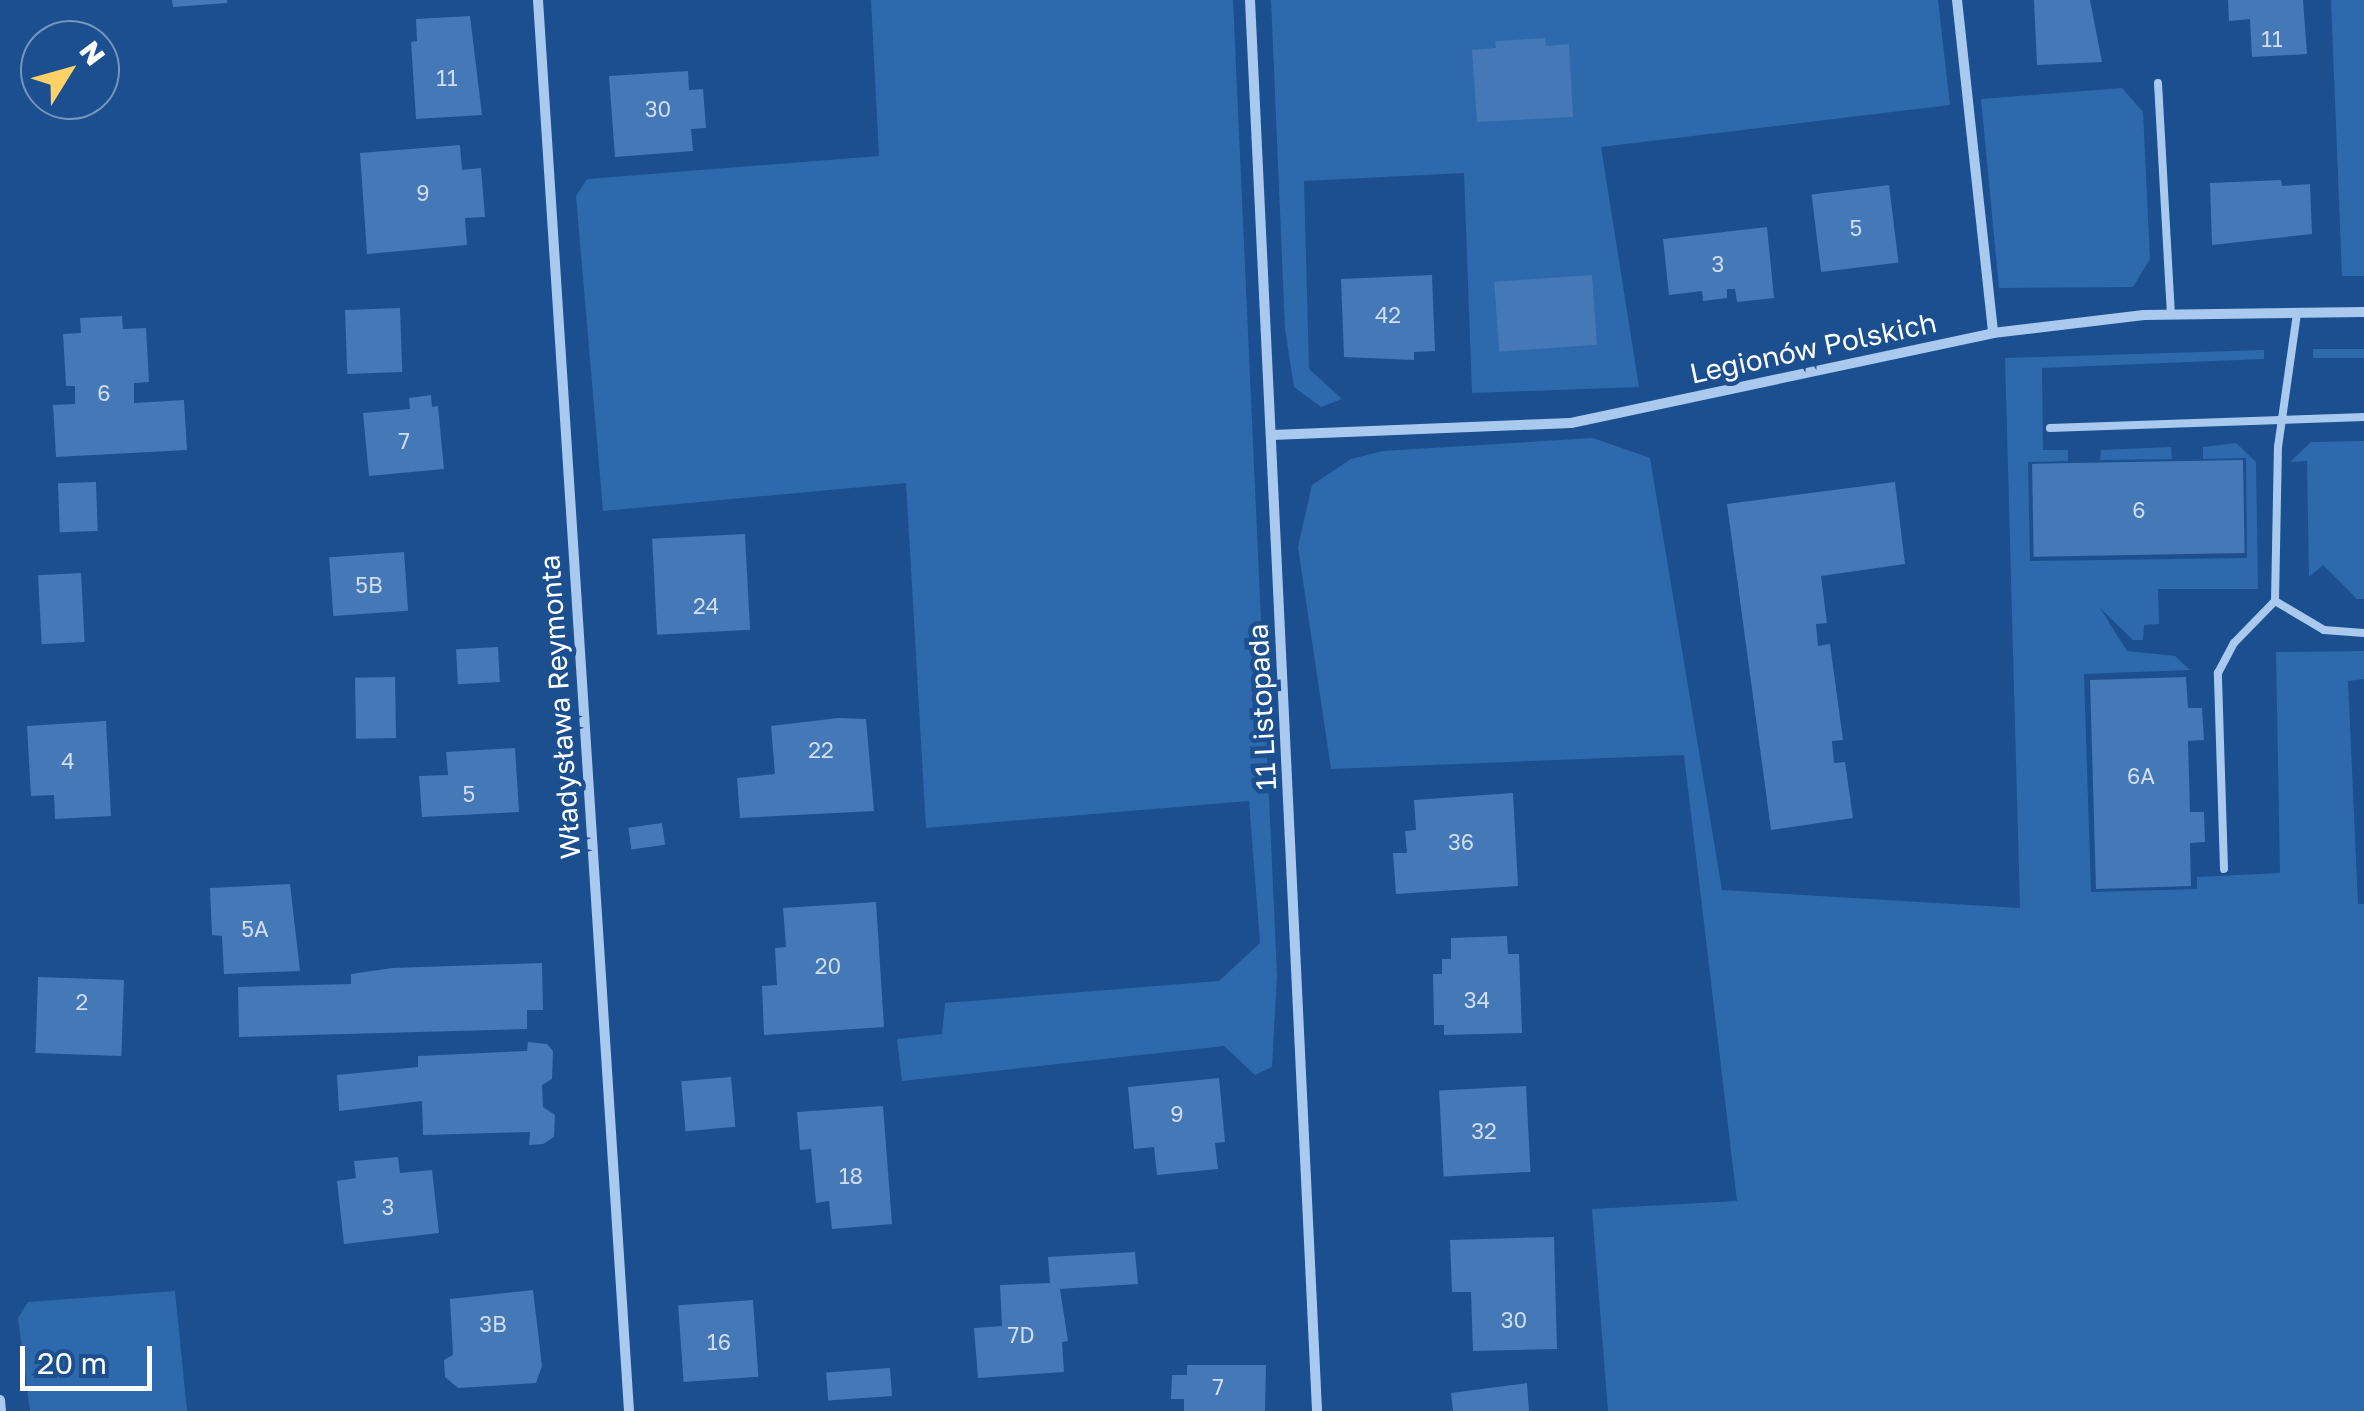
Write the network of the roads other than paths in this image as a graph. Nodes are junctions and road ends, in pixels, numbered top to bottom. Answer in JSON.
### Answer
{"nodes":[{"id":1,"x":538,"y":0,"type":"edge"},
{"id":2,"x":1250,"y":0,"type":"edge"},
{"id":3,"x":1957,"y":0,"type":"edge"},
{"id":4,"x":2158,"y":83,"type":"dead end"},
{"id":5,"x":2364,"y":312,"type":"edge"},
{"id":6,"x":2297,"y":313,"type":"junction"},
{"id":7,"x":2170,"y":314,"type":"junction"},
{"id":8,"x":1994,"y":333,"type":"junction"},
{"id":9,"x":2364,"y":417,"type":"edge"},
{"id":10,"x":2283,"y":422,"type":"junction"},
{"id":11,"x":2050,"y":428,"type":"dead end"},
{"id":12,"x":1272,"y":434,"type":"junction"},
{"id":13,"x":2275,"y":601,"type":"junction"},
{"id":14,"x":2364,"y":633,"type":"edge"},
{"id":15,"x":2224,"y":869,"type":"dead end"},
{"id":16,"x":0,"y":1400,"type":"edge"},
{"id":17,"x":1,"y":1411,"type":"edge"},
{"id":18,"x":629,"y":1411,"type":"edge"},
{"id":19,"x":1317,"y":1411,"type":"edge"}],
"edges":[{"from":1,"to":18,"type":"street","name":"Władysława Reymonta"},
{"from":2,"to":12,"type":"street","name":"11 Listopada"},
{"from":3,"to":8,"type":"street"},
{"from":4,"to":7,"type":"lane"},
{"from":5,"to":6,"type":"street","name":"Legionów Polskich"},
{"from":6,"to":7,"type":"street","name":"Legionów Polskich"},
{"from":6,"to":10,"type":"lane"},
{"from":7,"to":8,"type":"street","name":"Legionów Polskich"},
{"from":8,"to":12,"type":"street","name":"Legionów Polskich"},
{"from":9,"to":10,"type":"lane"},
{"from":10,"to":11,"type":"lane"},
{"from":10,"to":13,"type":"lane"},
{"from":12,"to":19,"type":"street","name":"11 Listopada"},
{"from":13,"to":14,"type":"lane"},
{"from":13,"to":15,"type":"lane"},
{"from":16,"to":17,"type":"street"}]}
